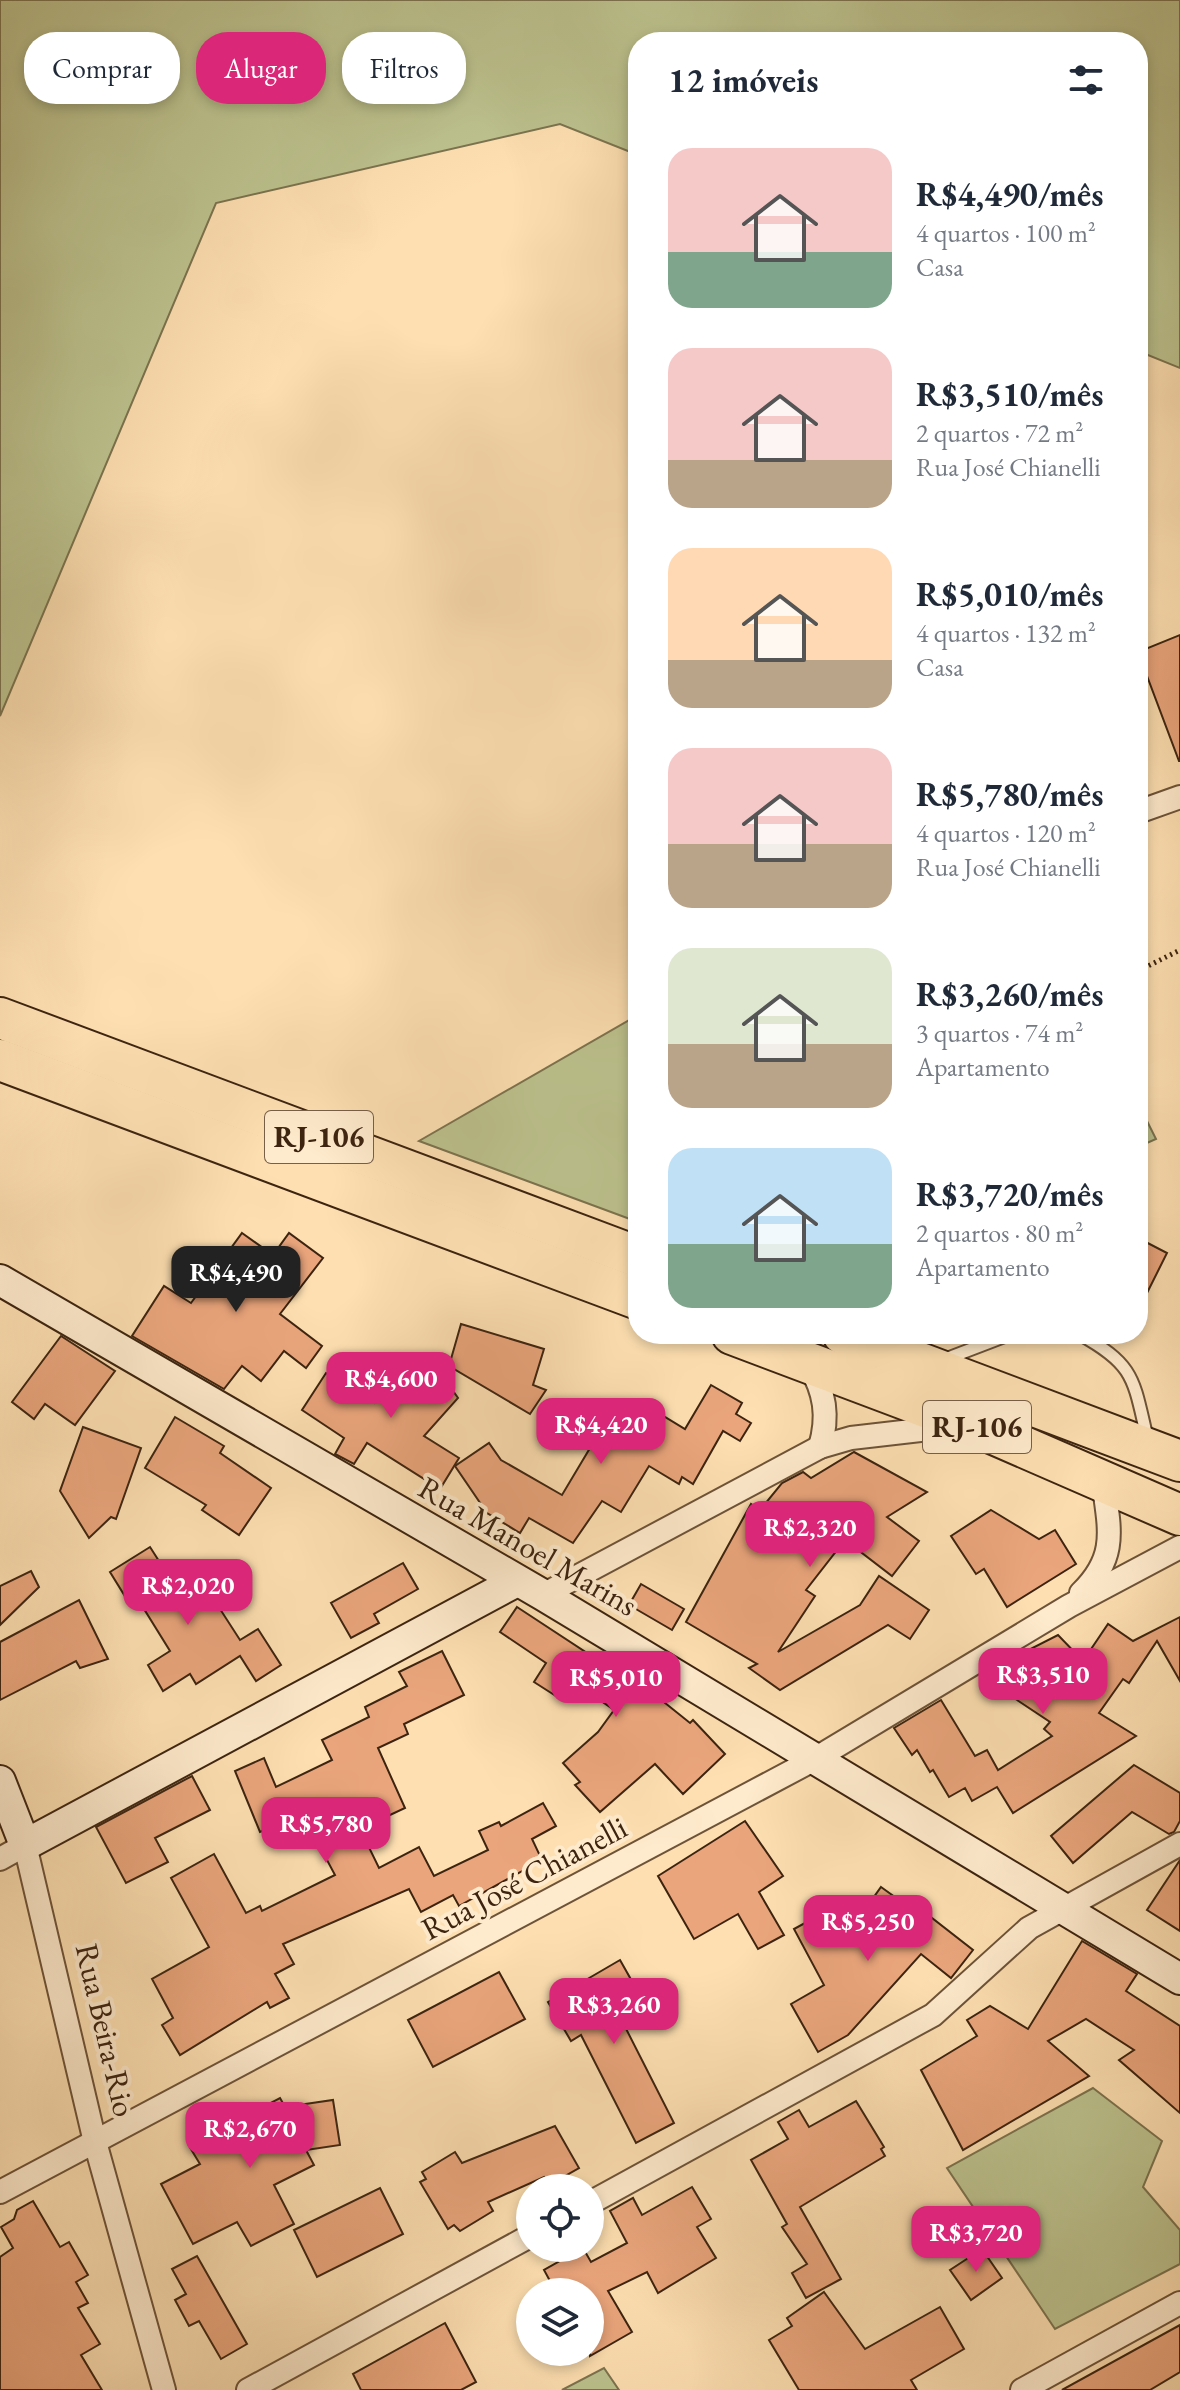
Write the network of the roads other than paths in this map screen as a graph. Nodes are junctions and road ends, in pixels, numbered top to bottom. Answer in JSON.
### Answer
{"nodes":[{"id":1,"x":1180,"y":797,"type":"edge"},
{"id":2,"x":1148,"y":808,"type":"edge"},
{"id":3,"x":0,"y":1018,"type":"edge"},
{"id":4,"x":0,"y":1060,"type":"edge"},
{"id":5,"x":628,"y":1253,"type":"edge"},
{"id":6,"x":0,"y":1280,"type":"edge"},
{"id":7,"x":628,"y":1295,"type":"edge"},
{"id":8,"x":759,"y":1344,"type":"edge"},
{"id":9,"x":870,"y":1344,"type":"edge"},
{"id":10,"x":985,"y":1344,"type":"edge"},
{"id":11,"x":1097,"y":1344,"type":"edge"},
{"id":12,"x":807,"y":1362,"type":"junction"},
{"id":13,"x":928,"y":1366,"type":"junction"},
{"id":14,"x":971,"y":1424,"type":"junction"},
{"id":15,"x":820,"y":1447,"type":"junction"},
{"id":16,"x":1170,"y":1452,"type":"edge"},
{"id":17,"x":1103,"y":1480,"type":"junction"},
{"id":18,"x":1180,"y":1515,"type":"edge"},
{"id":19,"x":1180,"y":1547,"type":"edge"},
{"id":20,"x":530,"y":1588,"type":"junction"},
{"id":21,"x":1069,"y":1606,"type":"junction"},
{"id":22,"x":815,"y":1759,"type":"junction"},
{"id":23,"x":0,"y":1781,"type":"edge"},
{"id":24,"x":1180,"y":1844,"type":"edge"},
{"id":25,"x":13,"y":1852,"type":"edge"},
{"id":26,"x":1065,"y":1908,"type":"junction"},
{"id":27,"x":1180,"y":1979,"type":"edge"},
{"id":28,"x":95,"y":2142,"type":"junction"},
{"id":29,"x":0,"y":2192,"type":"edge"},
{"id":30,"x":604,"y":2195,"type":"edge"},
{"id":31,"x":516,"y":2244,"type":"edge"},
{"id":32,"x":1180,"y":2303,"type":"edge"},
{"id":33,"x":164,"y":2390,"type":"edge"},
{"id":34,"x":248,"y":2390,"type":"edge"},
{"id":35,"x":1022,"y":2390,"type":"edge"}],
"edges":[{"from":1,"to":2,"type":"street"},
{"from":3,"to":5,"type":"highway","number":"RJ-106"},
{"from":4,"to":7,"type":"highway","number":"RJ-106"},
{"from":6,"to":20,"type":"main road","name":"Rua Manoel Marins"},
{"from":8,"to":12,"type":"highway","number":"RJ-106"},
{"from":9,"to":13,"type":"highway","number":"RJ-106"},
{"from":10,"to":13,"type":"lane"},
{"from":11,"to":16,"type":"lane"},
{"from":12,"to":14,"type":"highway","number":"RJ-106"},
{"from":12,"to":15,"type":"street"},
{"from":13,"to":16,"type":"highway","number":"RJ-106"},
{"from":14,"to":15,"type":"street"},
{"from":14,"to":17,"type":"highway","number":"RJ-106"},
{"from":15,"to":20,"type":"street"},
{"from":17,"to":18,"type":"highway","number":"RJ-106"},
{"from":17,"to":21,"type":"street"},
{"from":19,"to":21,"type":"street"},
{"from":20,"to":22,"type":"main road","name":"Rua Manoel Marins"},
{"from":20,"to":25,"type":"main road"},
{"from":21,"to":22,"type":"street","name":"Rua José Chianelli"},
{"from":22,"to":26,"type":"main road","name":"Rua Manoel Marins"},
{"from":22,"to":28,"type":"street","name":"Rua José Chianelli"},
{"from":23,"to":25,"type":"main road","name":"Rua Beira-Rio"},
{"from":24,"to":26,"type":"street"},
{"from":25,"to":28,"type":"street","name":"Rua Beira-Rio"},
{"from":26,"to":27,"type":"main road","name":"Rua Manoel Marins"},
{"from":26,"to":30,"type":"street"},
{"from":28,"to":29,"type":"street","name":"Rua José Chianelli"},
{"from":28,"to":33,"type":"street","name":"Rua Beira-Rio"},
{"from":31,"to":34,"type":"street"},
{"from":32,"to":35,"type":"street"}]}
